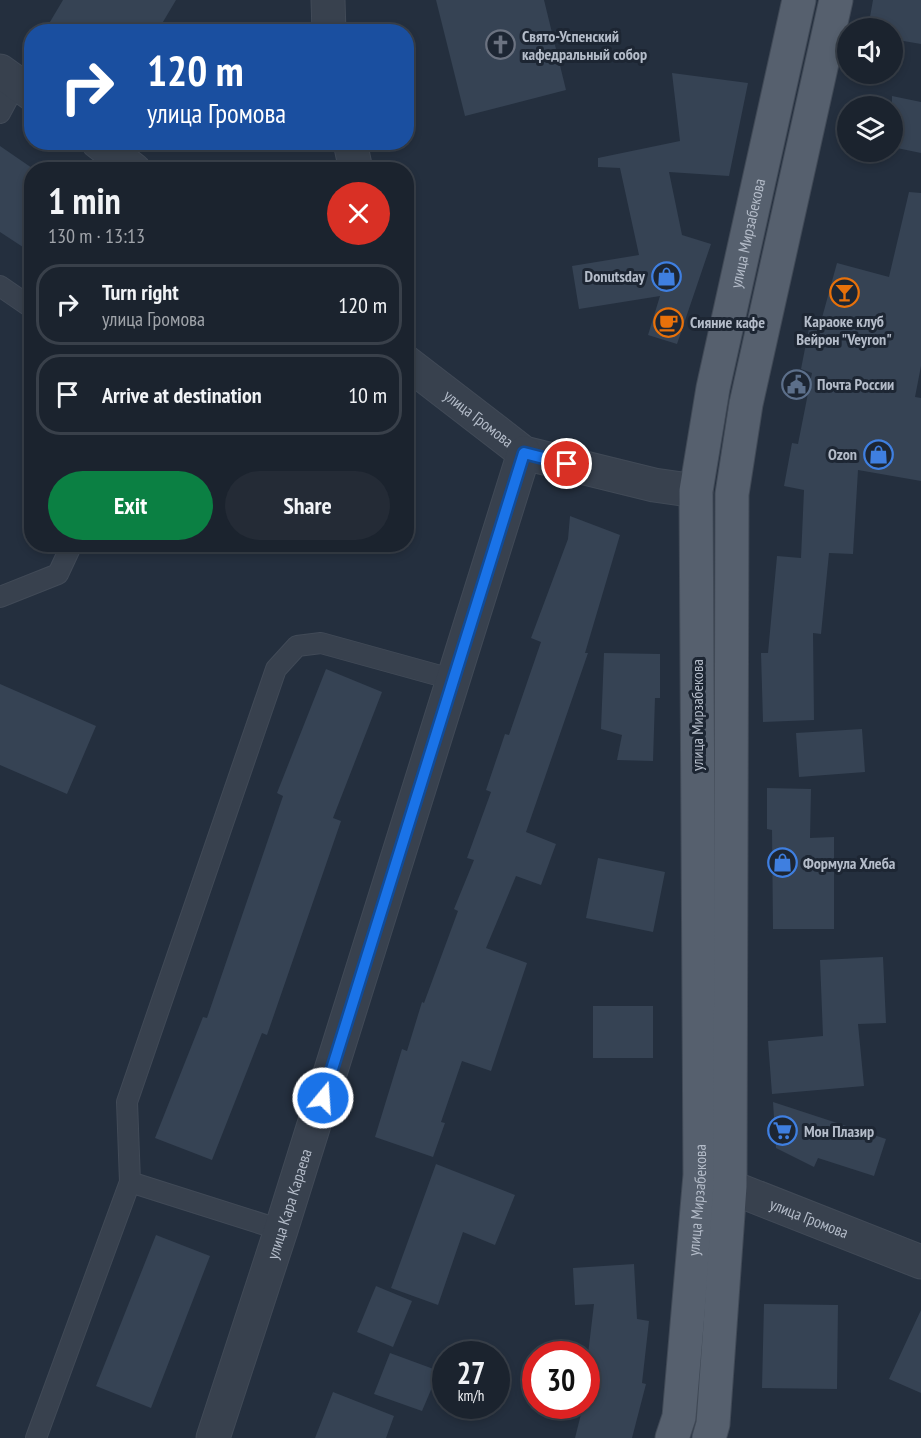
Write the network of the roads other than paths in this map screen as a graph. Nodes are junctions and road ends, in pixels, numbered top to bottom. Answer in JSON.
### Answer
{"nodes":[{"id":1,"x":328,"y":0,"type":"edge"},
{"id":2,"x":799,"y":0,"type":"edge"},
{"id":3,"x":836,"y":0,"type":"edge"},
{"id":4,"x":329,"y":24,"type":"edge"},
{"id":5,"x":16,"y":82,"type":"edge"},
{"id":6,"x":0,"y":113,"type":"edge"},
{"id":7,"x":108,"y":150,"type":"edge"},
{"id":8,"x":124,"y":162,"type":"edge"},
{"id":9,"x":0,"y":286,"type":"edge"},
{"id":10,"x":24,"y":302,"type":"edge"},
{"id":11,"x":414,"y":368,"type":"edge"},
{"id":12,"x":524,"y":453,"type":"junction"},
{"id":13,"x":696,"y":491,"type":"junction"},
{"id":14,"x":68,"y":552,"type":"edge"},
{"id":15,"x":0,"y":597,"type":"edge"},
{"id":16,"x":455,"y":680,"type":"junction"},
{"id":17,"x":700,"y":1175,"type":"junction"},
{"id":18,"x":130,"y":1182,"type":"junction"},
{"id":19,"x":730,"y":1186,"type":"junction"},
{"id":20,"x":281,"y":1230,"type":"junction"},
{"id":21,"x":921,"y":1262,"type":"edge"},
{"id":22,"x":36,"y":1438,"type":"edge"},
{"id":23,"x":213,"y":1438,"type":"edge"},
{"id":24,"x":672,"y":1438,"type":"edge"},
{"id":25,"x":709,"y":1438,"type":"edge"}],
"edges":[{"from":1,"to":4,"type":"street"},
{"from":2,"to":13,"type":"main road","name":"улица Мирзабекова"},
{"from":3,"to":19,"type":"main road","name":"улица Мирзабекова"},
{"from":5,"to":6,"type":"lane"},
{"from":7,"to":8,"type":"street"},
{"from":9,"to":10,"type":"lane"},
{"from":11,"to":12,"type":"street","name":"улица Громова"},
{"from":12,"to":13,"type":"street","name":"улица Громова"},
{"from":12,"to":16,"type":"street","name":"улица Кара Караева"},
{"from":13,"to":17,"type":"main road","name":"улица Мирзабекова"},
{"from":14,"to":15,"type":"lane"},
{"from":16,"to":18,"type":"lane"},
{"from":16,"to":20,"type":"street","name":"улица Кара Караева"},
{"from":17,"to":19,"type":"street","name":"улица Громова"},
{"from":17,"to":24,"type":"main road","name":"улица Мирзабекова"},
{"from":18,"to":20,"type":"lane"},
{"from":18,"to":22,"type":"lane"},
{"from":19,"to":21,"type":"street","name":"улица Громова"},
{"from":19,"to":25,"type":"main road","name":"улица Мирзабекова"},
{"from":20,"to":23,"type":"street","name":"улица Кара Караева"}]}
